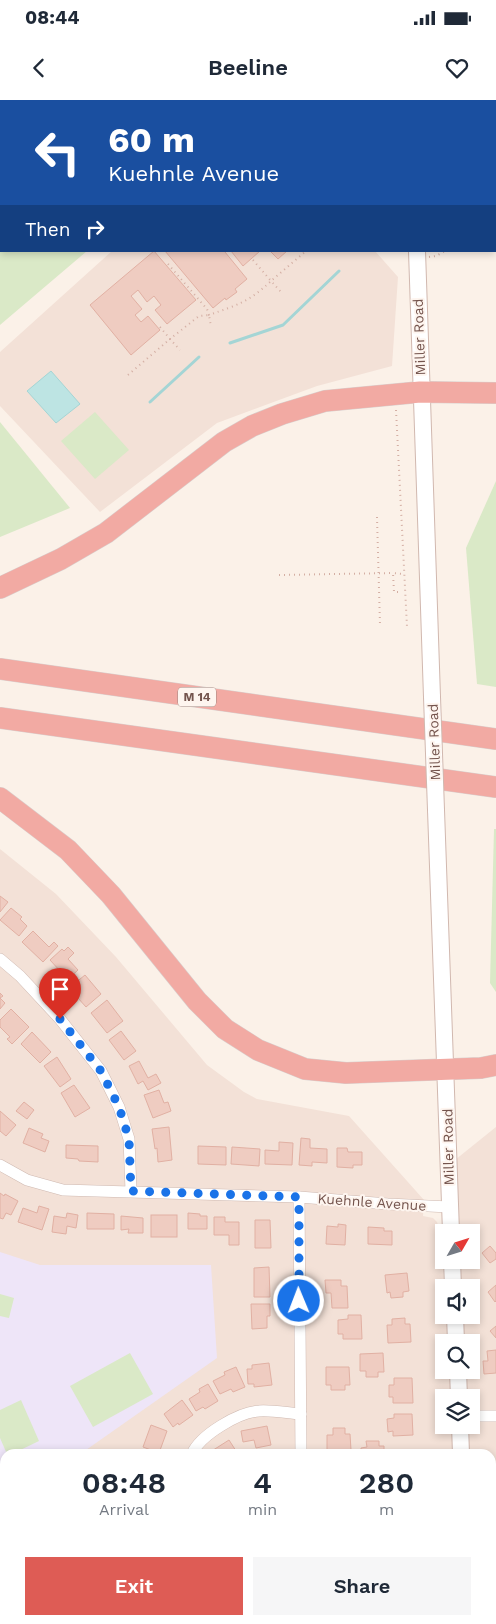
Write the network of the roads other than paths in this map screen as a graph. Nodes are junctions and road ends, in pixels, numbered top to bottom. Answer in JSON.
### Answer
{"nodes":[{"id":1,"x":416,"y":252,"type":"edge"},
{"id":2,"x":420,"y":392,"type":"junction"},
{"id":3,"x":496,"y":393,"type":"edge"},
{"id":4,"x":0,"y":588,"type":"edge"},
{"id":5,"x":0,"y":669,"type":"edge"},
{"id":6,"x":0,"y":718,"type":"edge"},
{"id":7,"x":496,"y":739,"type":"edge"},
{"id":8,"x":496,"y":787,"type":"edge"},
{"id":9,"x":0,"y":798,"type":"edge"},
{"id":10,"x":0,"y":959,"type":"edge"},
{"id":11,"x":496,"y":1065,"type":"edge"},
{"id":12,"x":446,"y":1069,"type":"junction"},
{"id":13,"x":0,"y":1165,"type":"edge"},
{"id":14,"x":131,"y":1191,"type":"junction"},
{"id":15,"x":299,"y":1197,"type":"junction"},
{"id":16,"x":449,"y":1207,"type":"junction"},
{"id":17,"x":450,"y":1224,"type":"edge"},
{"id":18,"x":301,"y":1414,"type":"junction"},
{"id":19,"x":480,"y":1416,"type":"edge"},
{"id":20,"x":496,"y":1416,"type":"edge"},
{"id":21,"x":460,"y":1434,"type":"edge"},
{"id":22,"x":194,"y":1449,"type":"edge"},
{"id":23,"x":301,"y":1449,"type":"edge"},
{"id":24,"x":461,"y":1449,"type":"edge"}],
"edges":[{"from":1,"to":2,"type":"main road","name":"Miller Road"},
{"from":2,"to":3,"type":"highway"},
{"from":2,"to":4,"type":"highway"},
{"from":2,"to":12,"type":"main road","name":"Miller Road","bridge":true},
{"from":5,"to":7,"type":"highway","number":"M 14"},
{"from":6,"to":8,"type":"highway"},
{"from":9,"to":12,"type":"highway"},
{"from":10,"to":14,"type":"street"},
{"from":11,"to":12,"type":"highway"},
{"from":12,"to":16,"type":"main road","name":"Miller Road"},
{"from":13,"to":14,"type":"street","name":"Kuehnle Avenue"},
{"from":14,"to":15,"type":"street","name":"Kuehnle Avenue"},
{"from":15,"to":16,"type":"street","name":"Kuehnle Avenue"},
{"from":15,"to":18,"type":"street"},
{"from":16,"to":17,"type":"main road","name":"Miller Road"},
{"from":18,"to":22,"type":"street"},
{"from":18,"to":23,"type":"street"},
{"from":19,"to":20,"type":"street"},
{"from":21,"to":24,"type":"main road"}]}
